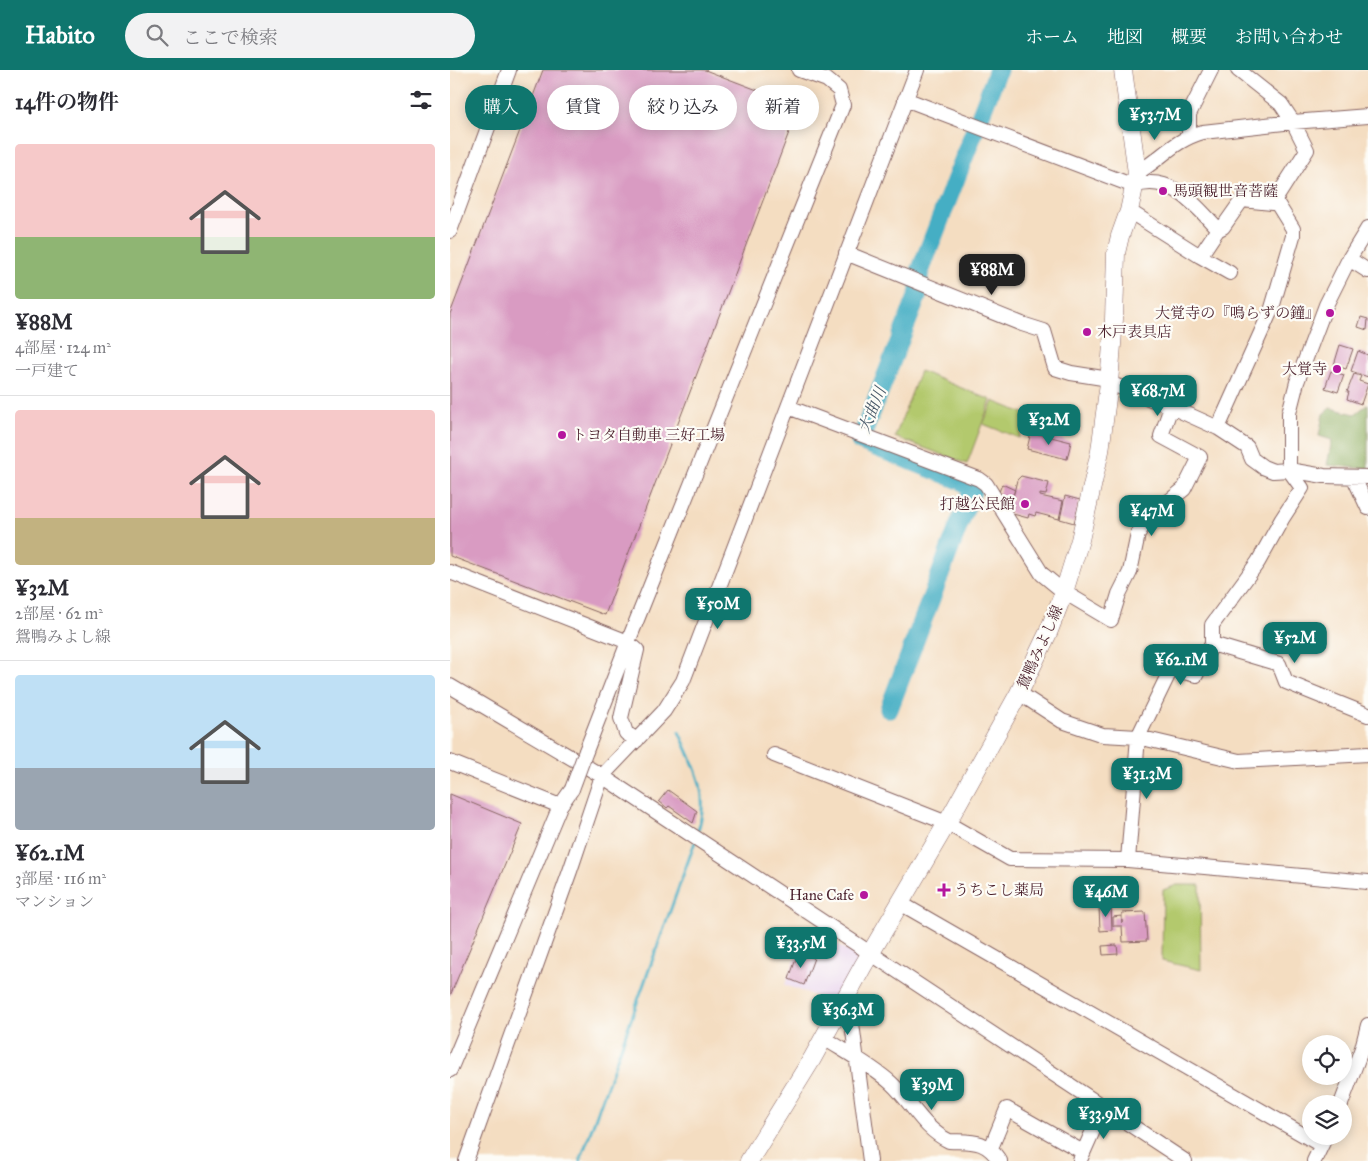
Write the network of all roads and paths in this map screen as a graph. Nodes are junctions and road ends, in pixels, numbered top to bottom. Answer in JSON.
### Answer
{"nodes":[{"id":1,"x":509,"y":70,"type":"edge"},
{"id":2,"x":799,"y":70,"type":"edge"},
{"id":3,"x":917,"y":70,"type":"edge"},
{"id":4,"x":1123,"y":70,"type":"edge"},
{"id":5,"x":1211,"y":70,"type":"edge"},
{"id":6,"x":1238,"y":70,"type":"edge"},
{"id":7,"x":905,"y":99,"type":"junction"},
{"id":8,"x":1368,"y":116,"type":"edge"},
{"id":9,"x":1293,"y":122,"type":"junction"},
{"id":10,"x":1189,"y":136,"type":"junction"},
{"id":11,"x":1135,"y":180,"type":"junction"},
{"id":12,"x":1275,"y":200,"type":"junction"},
{"id":13,"x":1129,"y":211,"type":"junction"},
{"id":14,"x":1368,"y":228,"type":"edge"},
{"id":15,"x":1218,"y":229,"type":"junction"},
{"id":16,"x":450,"y":231,"type":"edge"},
{"id":17,"x":846,"y":253,"type":"junction"},
{"id":18,"x":1200,"y":256,"type":"junction"},
{"id":19,"x":1349,"y":260,"type":"junction"},
{"id":20,"x":1368,"y":271,"type":"edge"},
{"id":21,"x":1230,"y":272,"type":"dead end"},
{"id":22,"x":1109,"y":381,"type":"junction"},
{"id":23,"x":788,"y":407,"type":"junction"},
{"id":24,"x":1171,"y":407,"type":"junction"},
{"id":25,"x":1218,"y":428,"type":"junction"},
{"id":26,"x":1289,"y":470,"type":"junction"},
{"id":27,"x":1361,"y":478,"type":"edge"},
{"id":28,"x":1368,"y":508,"type":"edge"},
{"id":29,"x":450,"y":572,"type":"edge"},
{"id":30,"x":1064,"y":592,"type":"junction"},
{"id":31,"x":628,"y":642,"type":"junction"},
{"id":32,"x":1212,"y":644,"type":"junction"},
{"id":33,"x":450,"y":686,"type":"edge"},
{"id":34,"x":1019,"y":693,"type":"junction"},
{"id":35,"x":1368,"y":715,"type":"edge"},
{"id":36,"x":1138,"y":737,"type":"junction"},
{"id":37,"x":637,"y":740,"type":"junction"},
{"id":38,"x":1368,"y":754,"type":"edge"},
{"id":39,"x":774,"y":755,"type":"dead end"},
{"id":40,"x":450,"y":762,"type":"edge"},
{"id":41,"x":602,"y":776,"type":"junction"},
{"id":42,"x":560,"y":806,"type":"junction"},
{"id":43,"x":947,"y":823,"type":"junction"},
{"id":44,"x":1128,"y":860,"type":"junction"},
{"id":45,"x":1368,"y":882,"type":"edge"},
{"id":46,"x":900,"y":903,"type":"junction"},
{"id":47,"x":870,"y":954,"type":"junction"},
{"id":48,"x":844,"y":1000,"type":"junction"},
{"id":49,"x":1368,"y":1025,"type":"edge"},
{"id":50,"x":824,"y":1038,"type":"junction"},
{"id":51,"x":1365,"y":1050,"type":"edge"},
{"id":52,"x":856,"y":1059,"type":"junction"},
{"id":53,"x":450,"y":1070,"type":"edge"},
{"id":54,"x":1344,"y":1095,"type":"edge"},
{"id":55,"x":1103,"y":1108,"type":"junction"},
{"id":56,"x":1302,"y":1129,"type":"edge"},
{"id":57,"x":1322,"y":1145,"type":"edge"},
{"id":58,"x":991,"y":1148,"type":"junction"},
{"id":59,"x":1081,"y":1157,"type":"edge"},
{"id":60,"x":466,"y":1161,"type":"edge"},
{"id":61,"x":749,"y":1161,"type":"edge"},
{"id":62,"x":870,"y":1161,"type":"edge"},
{"id":63,"x":1000,"y":1161,"type":"edge"},
{"id":64,"x":1185,"y":1161,"type":"edge"},
{"id":65,"x":1314,"y":1161,"type":"edge"}],
"edges":[{"from":1,"to":16,"type":"street"},
{"from":2,"to":31,"type":"street"},
{"from":3,"to":7,"type":"street"},
{"from":4,"to":11,"type":"main road","name":"鴛鴨みよし線"},
{"from":5,"to":10,"type":"street"},
{"from":6,"to":9,"type":"street"},
{"from":7,"to":11,"type":"street"},
{"from":7,"to":17,"type":"street"},
{"from":8,"to":9,"type":"street"},
{"from":9,"to":10,"type":"street"},
{"from":9,"to":12,"type":"street"},
{"from":10,"to":11,"type":"street"},
{"from":11,"to":13,"type":"main road","name":"鴛鴨みよし線"},
{"from":11,"to":15,"type":"street"},
{"from":12,"to":15,"type":"street"},
{"from":12,"to":25,"type":"street"},
{"from":13,"to":18,"type":"street"},
{"from":13,"to":22,"type":"main road","name":"鴛鴨みよし線"},
{"from":14,"to":19,"type":"street"},
{"from":15,"to":18,"type":"street"},
{"from":17,"to":22,"type":"street"},
{"from":17,"to":23,"type":"street"},
{"from":18,"to":21,"type":"street"},
{"from":19,"to":20,"type":"street"},
{"from":19,"to":26,"type":"street"},
{"from":22,"to":24,"type":"street"},
{"from":22,"to":30,"type":"main road","name":"鴛鴨みよし線"},
{"from":23,"to":30,"type":"street"},
{"from":23,"to":37,"type":"street"},
{"from":24,"to":25,"type":"street"},
{"from":24,"to":30,"type":"street"},
{"from":25,"to":26,"type":"street"},
{"from":26,"to":27,"type":"street"},
{"from":26,"to":32,"type":"street"},
{"from":27,"to":28,"type":"street"},
{"from":29,"to":31,"type":"street"},
{"from":30,"to":34,"type":"main road","name":"鴛鴨みよし線"},
{"from":31,"to":37,"type":"street"},
{"from":31,"to":42,"type":"street","bridge":true},
{"from":32,"to":35,"type":"street"},
{"from":32,"to":36,"type":"street"},
{"from":33,"to":41,"type":"street"},
{"from":34,"to":36,"type":"street"},
{"from":34,"to":43,"type":"main road","name":"鴛鴨みよし線"},
{"from":36,"to":38,"type":"street"},
{"from":36,"to":44,"type":"street"},
{"from":37,"to":41,"type":"street"},
{"from":39,"to":43,"type":"street"},
{"from":40,"to":42,"type":"street"},
{"from":41,"to":47,"type":"street"},
{"from":41,"to":60,"type":"street"},
{"from":42,"to":53,"type":"street"},
{"from":43,"to":44,"type":"street"},
{"from":43,"to":46,"type":"main road","name":"鴛鴨みよし線"},
{"from":44,"to":45,"type":"street"},
{"from":46,"to":47,"type":"main road","name":"鴛鴨みよし線"},
{"from":46,"to":56,"type":"street"},
{"from":47,"to":48,"type":"main road","name":"鴛鴨みよし線"},
{"from":47,"to":55,"type":"street"},
{"from":48,"to":50,"type":"main road","name":"鴛鴨みよし線"},
{"from":48,"to":52,"type":"street"},
{"from":49,"to":51,"type":"street"},
{"from":50,"to":52,"type":"street"},
{"from":50,"to":61,"type":"main road","name":"鴛鴨みよし線"},
{"from":51,"to":54,"type":"street"},
{"from":52,"to":58,"type":"street"},
{"from":52,"to":62,"type":"street"},
{"from":55,"to":59,"type":"street"},
{"from":55,"to":64,"type":"street"},
{"from":57,"to":65,"type":"street"},
{"from":58,"to":59,"type":"street"},
{"from":58,"to":63,"type":"street"}]}
